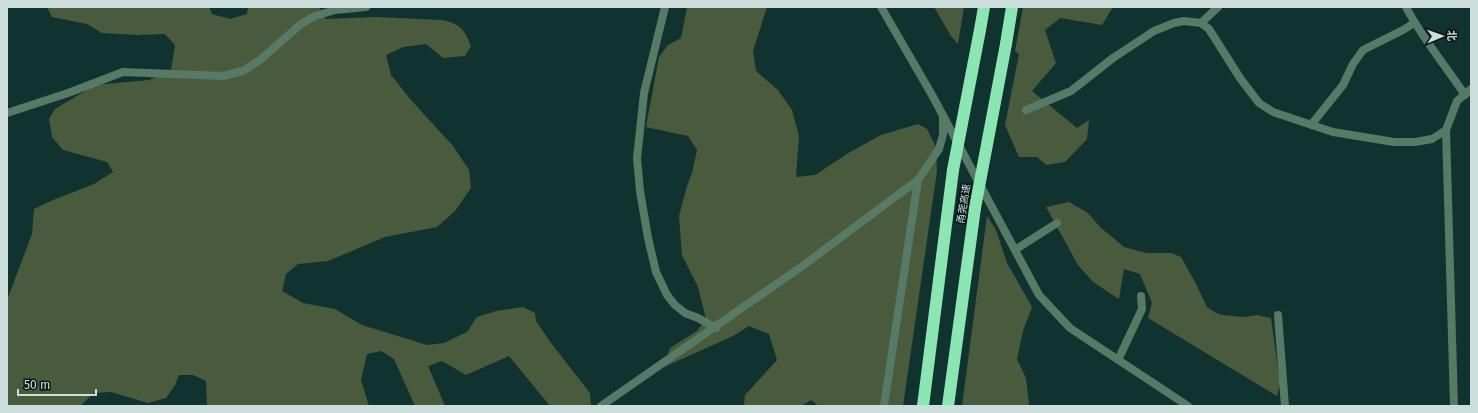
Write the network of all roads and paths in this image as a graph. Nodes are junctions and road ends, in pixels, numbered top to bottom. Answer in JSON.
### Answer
{"nodes":[{"id":1,"x":366,"y":7,"type":"edge"},
{"id":2,"x":664,"y":7,"type":"edge"},
{"id":3,"x":881,"y":7,"type":"edge"},
{"id":4,"x":984,"y":7,"type":"edge"},
{"id":5,"x":1012,"y":7,"type":"edge"},
{"id":6,"x":1218,"y":7,"type":"edge"},
{"id":7,"x":1406,"y":7,"type":"edge"},
{"id":8,"x":1201,"y":23,"type":"junction"},
{"id":9,"x":1414,"y":23,"type":"junction"},
{"id":10,"x":1468,"y":92,"type":"edge"},
{"id":11,"x":1026,"y":110,"type":"dead end"},
{"id":12,"x":7,"y":113,"type":"edge"},
{"id":13,"x":943,"y":116,"type":"junction"},
{"id":14,"x":1311,"y":125,"type":"junction"},
{"id":15,"x":1446,"y":130,"type":"junction"},
{"id":16,"x":918,"y":180,"type":"junction"},
{"id":17,"x":1057,"y":223,"type":"dead end"},
{"id":18,"x":1015,"y":250,"type":"junction"},
{"id":19,"x":1141,"y":296,"type":"dead end"},
{"id":20,"x":1278,"y":315,"type":"dead end"},
{"id":21,"x":716,"y":328,"type":"junction"},
{"id":22,"x":1118,"y":360,"type":"junction"},
{"id":23,"x":601,"y":406,"type":"edge"},
{"id":24,"x":884,"y":406,"type":"edge"},
{"id":25,"x":923,"y":406,"type":"edge"},
{"id":26,"x":948,"y":406,"type":"edge"},
{"id":27,"x":1188,"y":406,"type":"edge"},
{"id":28,"x":1285,"y":406,"type":"edge"},
{"id":29,"x":1454,"y":406,"type":"edge"}],
"edges":[{"from":1,"to":12,"type":"street"},
{"from":2,"to":21,"type":"street"},
{"from":3,"to":13,"type":"street"},
{"from":4,"to":25,"type":"highway","name":"甬莞高速","bridge":true},
{"from":5,"to":26,"type":"highway","name":"甬莞高速","bridge":true},
{"from":6,"to":8,"type":"street"},
{"from":7,"to":9,"type":"street"},
{"from":8,"to":11,"type":"street"},
{"from":8,"to":14,"type":"street"},
{"from":9,"to":10,"type":"street"},
{"from":9,"to":14,"type":"street"},
{"from":10,"to":15,"type":"street"},
{"from":13,"to":16,"type":"street"},
{"from":13,"to":18,"type":"street"},
{"from":14,"to":15,"type":"street"},
{"from":15,"to":29,"type":"street"},
{"from":16,"to":21,"type":"street"},
{"from":16,"to":24,"type":"street"},
{"from":17,"to":18,"type":"street"},
{"from":18,"to":22,"type":"street"},
{"from":19,"to":22,"type":"street"},
{"from":20,"to":28,"type":"street"},
{"from":21,"to":23,"type":"street"},
{"from":22,"to":27,"type":"street"}]}
